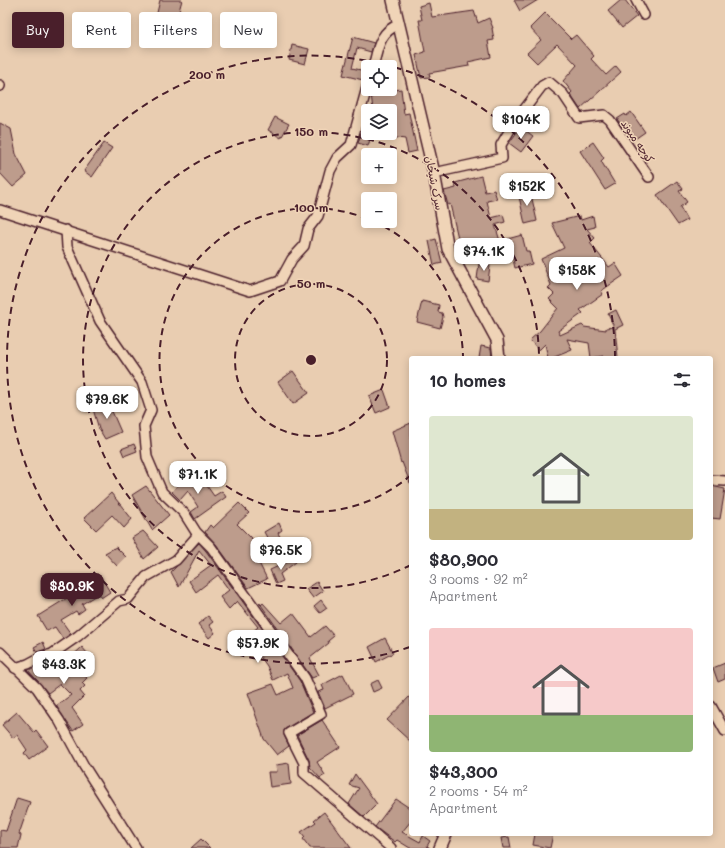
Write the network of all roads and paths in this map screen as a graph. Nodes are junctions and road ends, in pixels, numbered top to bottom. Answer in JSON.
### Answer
{"nodes":[{"id":1,"x":393,"y":0,"type":"edge"},
{"id":2,"x":636,"y":0,"type":"edge"},
{"id":3,"x":644,"y":14,"type":"dead end"},
{"id":4,"x":398,"y":25,"type":"junction"},
{"id":5,"x":375,"y":60,"type":"edge"},
{"id":6,"x":365,"y":96,"type":"edge"},
{"id":7,"x":434,"y":173,"type":"junction"},
{"id":8,"x":649,"y":177,"type":"dead end"},
{"id":9,"x":0,"y":210,"type":"edge"},
{"id":10,"x":66,"y":230,"type":"junction"},
{"id":11,"x":500,"y":356,"type":"edge"},
{"id":12,"x":713,"y":480,"type":"edge"},
{"id":13,"x":725,"y":481,"type":"edge"},
{"id":14,"x":198,"y":535,"type":"junction"},
{"id":15,"x":0,"y":652,"type":"edge"},
{"id":16,"x":15,"y":668,"type":"junction"},
{"id":17,"x":713,"y":710,"type":"edge"},
{"id":18,"x":725,"y":731,"type":"edge"},
{"id":19,"x":445,"y":836,"type":"edge"},
{"id":20,"x":136,"y":848,"type":"edge"},
{"id":21,"x":391,"y":848,"type":"edge"},
{"id":22,"x":440,"y":848,"type":"edge"}],
"edges":[{"from":1,"to":4,"type":"street","name":"سرک شیخان"},
{"from":2,"to":3,"type":"street"},
{"from":4,"to":5,"type":"street"},
{"from":4,"to":7,"type":"street","name":"سرک شیخان"},
{"from":6,"to":10,"type":"street"},
{"from":7,"to":8,"type":"street","name":"کوچه میوند"},
{"from":7,"to":11,"type":"street","name":"سرک شیخان"},
{"from":9,"to":10,"type":"street"},
{"from":10,"to":14,"type":"street"},
{"from":12,"to":13,"type":"street"},
{"from":14,"to":16,"type":"street"},
{"from":14,"to":21,"type":"street"},
{"from":15,"to":16,"type":"street"},
{"from":16,"to":20,"type":"street"},
{"from":17,"to":18,"type":"street"},
{"from":19,"to":22,"type":"street"}]}
